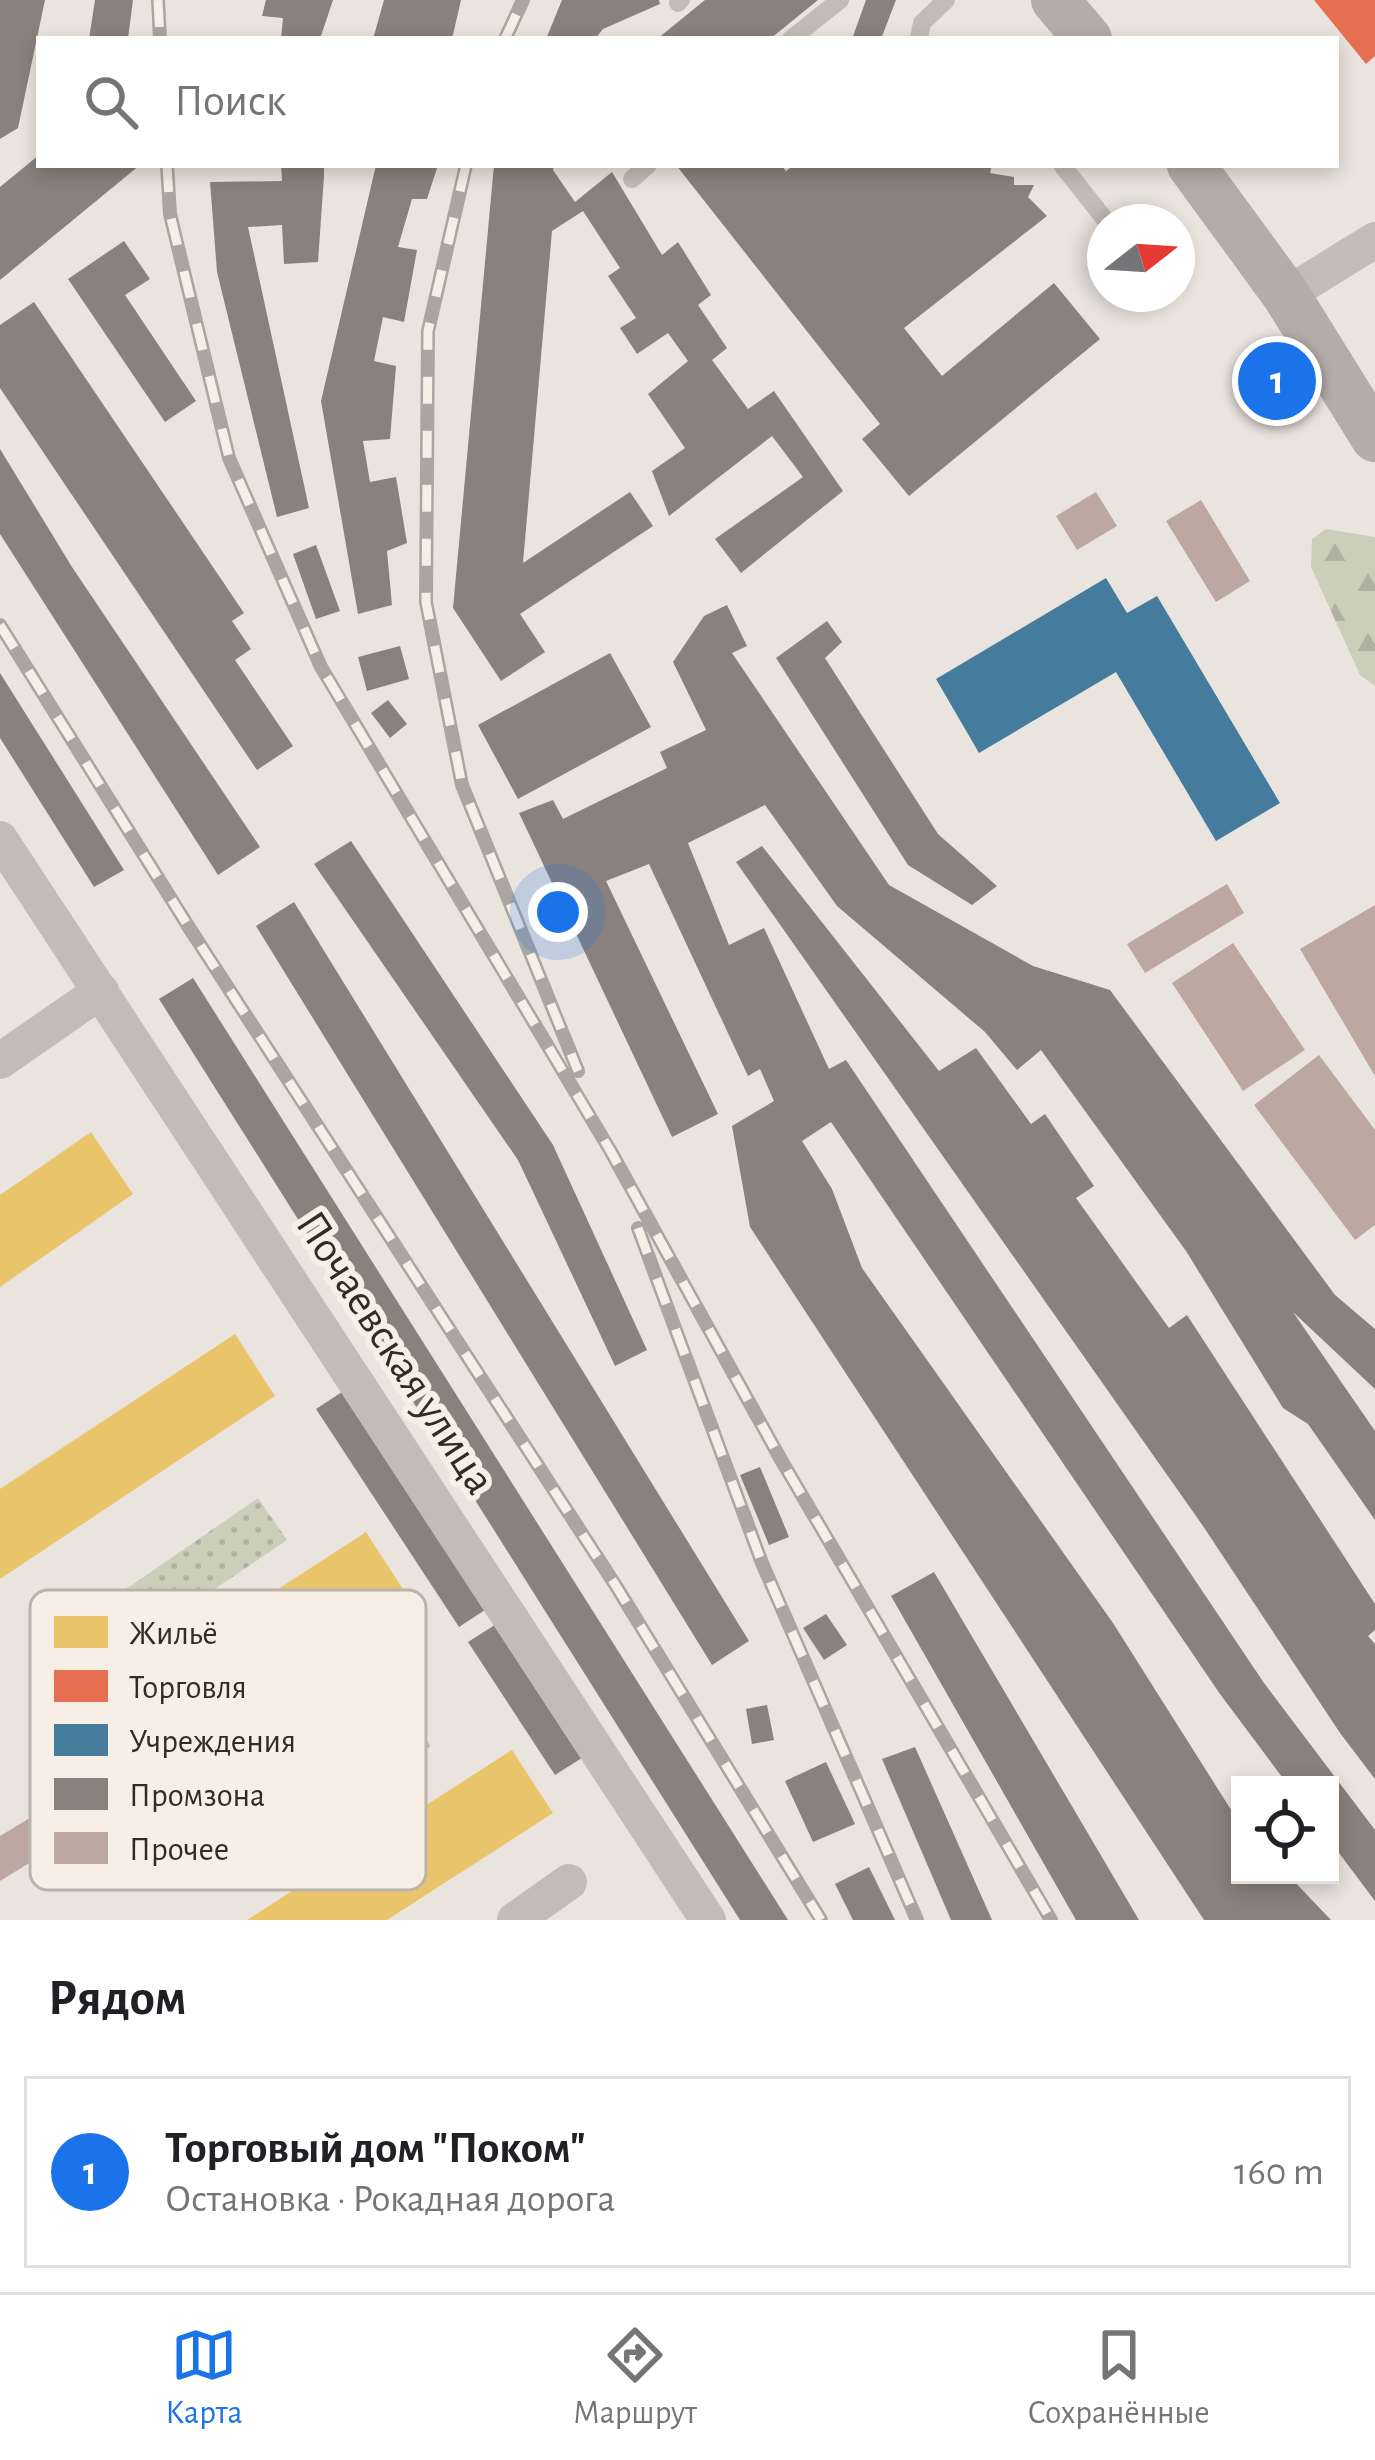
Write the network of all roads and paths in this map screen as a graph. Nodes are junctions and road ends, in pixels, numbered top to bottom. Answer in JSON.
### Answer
{"nodes":[{"id":1,"x":840,"y":0,"type":"edge"},
{"id":2,"x":946,"y":0,"type":"edge"},
{"id":3,"x":1055,"y":0,"type":"edge"},
{"id":4,"x":795,"y":36,"type":"edge"},
{"id":5,"x":920,"y":36,"type":"edge"},
{"id":6,"x":1085,"y":36,"type":"edge"},
{"id":7,"x":645,"y":168,"type":"edge"},
{"id":8,"x":1064,"y":168,"type":"edge"},
{"id":9,"x":1193,"y":168,"type":"edge"},
{"id":10,"x":632,"y":179,"type":"dead end"},
{"id":11,"x":1093,"y":204,"type":"edge"},
{"id":12,"x":1375,"y":240,"type":"edge"},
{"id":13,"x":1286,"y":295,"type":"junction"},
{"id":14,"x":1375,"y":438,"type":"edge"},
{"id":15,"x":0,"y":839,"type":"edge"},
{"id":16,"x":101,"y":992,"type":"junction"},
{"id":17,"x":0,"y":1060,"type":"edge"},
{"id":18,"x":569,"y":1882,"type":"dead end"},
{"id":19,"x":515,"y":1920,"type":"edge"},
{"id":20,"x":708,"y":1920,"type":"edge"}],
"edges":[{"from":1,"to":4,"type":"lane"},
{"from":2,"to":5,"type":"lane"},
{"from":3,"to":6,"type":"main road"},
{"from":7,"to":10,"type":"lane"},
{"from":8,"to":11,"type":"lane"},
{"from":9,"to":13,"type":"main road"},
{"from":12,"to":13,"type":"street"},
{"from":13,"to":14,"type":"main road"},
{"from":15,"to":16,"type":"street","name":"Почаевская улица"},
{"from":16,"to":17,"type":"street"},
{"from":16,"to":20,"type":"street","name":"Почаевская улица"},
{"from":18,"to":19,"type":"street"}]}
